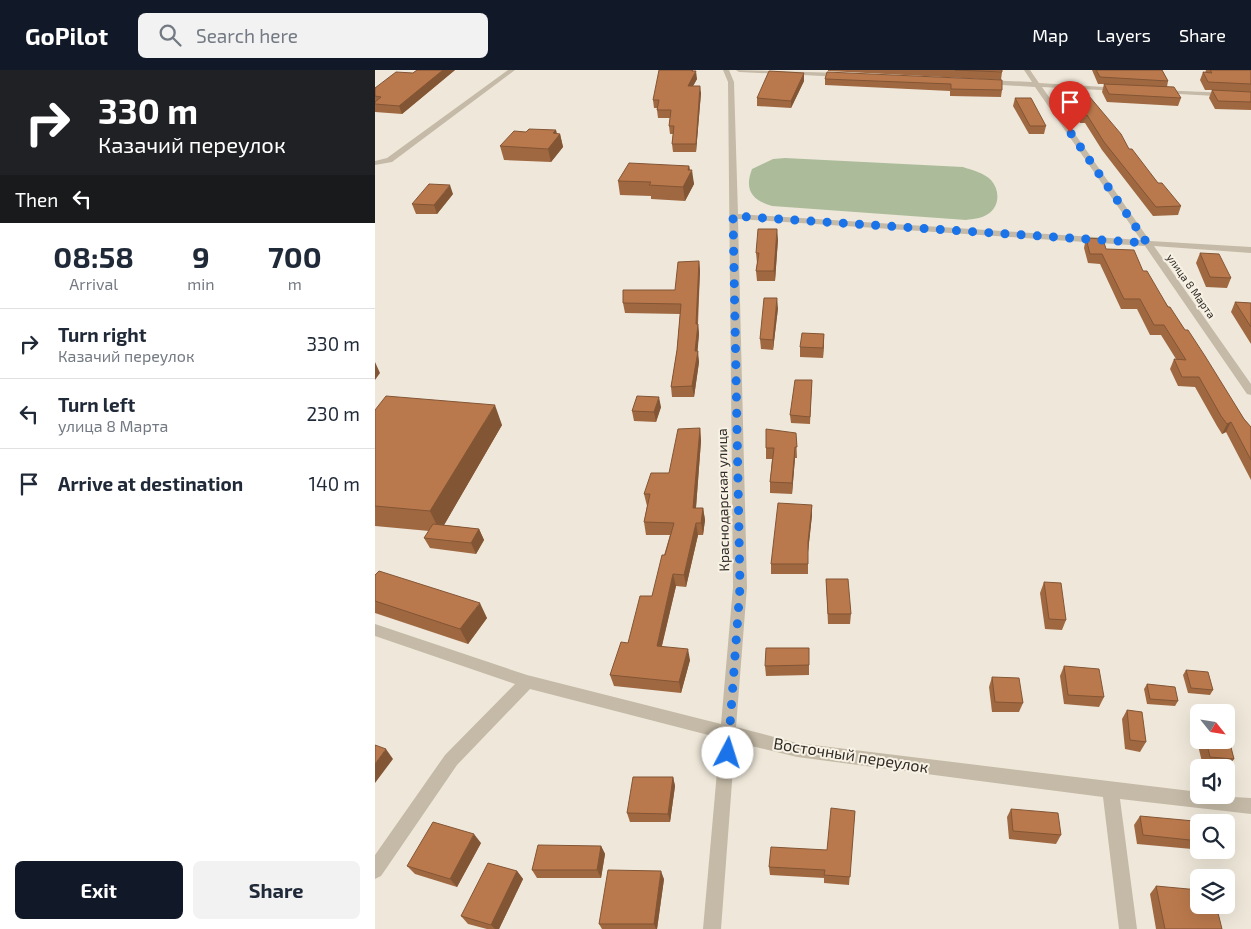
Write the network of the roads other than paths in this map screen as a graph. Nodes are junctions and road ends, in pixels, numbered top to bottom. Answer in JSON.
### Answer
{"nodes":[{"id":1,"x":512,"y":70,"type":"edge"},
{"id":2,"x":726,"y":70,"type":"edge"},
{"id":3,"x":739,"y":70,"type":"edge"},
{"id":4,"x":1027,"y":70,"type":"edge"},
{"id":5,"x":849,"y":75,"type":"edge"},
{"id":6,"x":978,"y":82,"type":"edge"},
{"id":7,"x":1037,"y":85,"type":"junction"},
{"id":8,"x":1125,"y":89,"type":"edge"},
{"id":9,"x":1154,"y":91,"type":"edge"},
{"id":10,"x":1251,"y":96,"type":"edge"},
{"id":11,"x":375,"y":163,"type":"edge"},
{"id":12,"x":733,"y":216,"type":"junction"},
{"id":13,"x":1147,"y":243,"type":"junction"},
{"id":14,"x":1251,"y":250,"type":"edge"},
{"id":15,"x":1251,"y":392,"type":"edge"},
{"id":16,"x":375,"y":630,"type":"edge"},
{"id":17,"x":527,"y":682,"type":"junction"},
{"id":18,"x":729,"y":733,"type":"junction"},
{"id":19,"x":1110,"y":790,"type":"junction"},
{"id":20,"x":1251,"y":806,"type":"edge"},
{"id":21,"x":375,"y":870,"type":"edge"},
{"id":22,"x":712,"y":929,"type":"edge"},
{"id":23,"x":1128,"y":929,"type":"edge"}],
"edges":[{"from":1,"to":11,"type":"street"},
{"from":2,"to":12,"type":"street","name":"Краснодарская улица"},
{"from":3,"to":5,"type":"street"},
{"from":4,"to":7,"type":"street","name":"улица 8 Марта"},
{"from":6,"to":7,"type":"street"},
{"from":7,"to":8,"type":"street"},
{"from":7,"to":13,"type":"street","name":"улица 8 Марта"},
{"from":9,"to":10,"type":"street"},
{"from":12,"to":13,"type":"street"},
{"from":12,"to":18,"type":"street","name":"Краснодарская улица"},
{"from":13,"to":14,"type":"street"},
{"from":13,"to":15,"type":"street","name":"улица 8 Марта"},
{"from":16,"to":17,"type":"street","name":"Восточный переулок"},
{"from":17,"to":18,"type":"street","name":"Восточный переулок"},
{"from":17,"to":21,"type":"street"},
{"from":18,"to":19,"type":"street","name":"Восточный переулок"},
{"from":18,"to":22,"type":"street","name":"Краснодарская улица"},
{"from":19,"to":20,"type":"street","name":"Восточный переулок"},
{"from":19,"to":23,"type":"street"}]}
